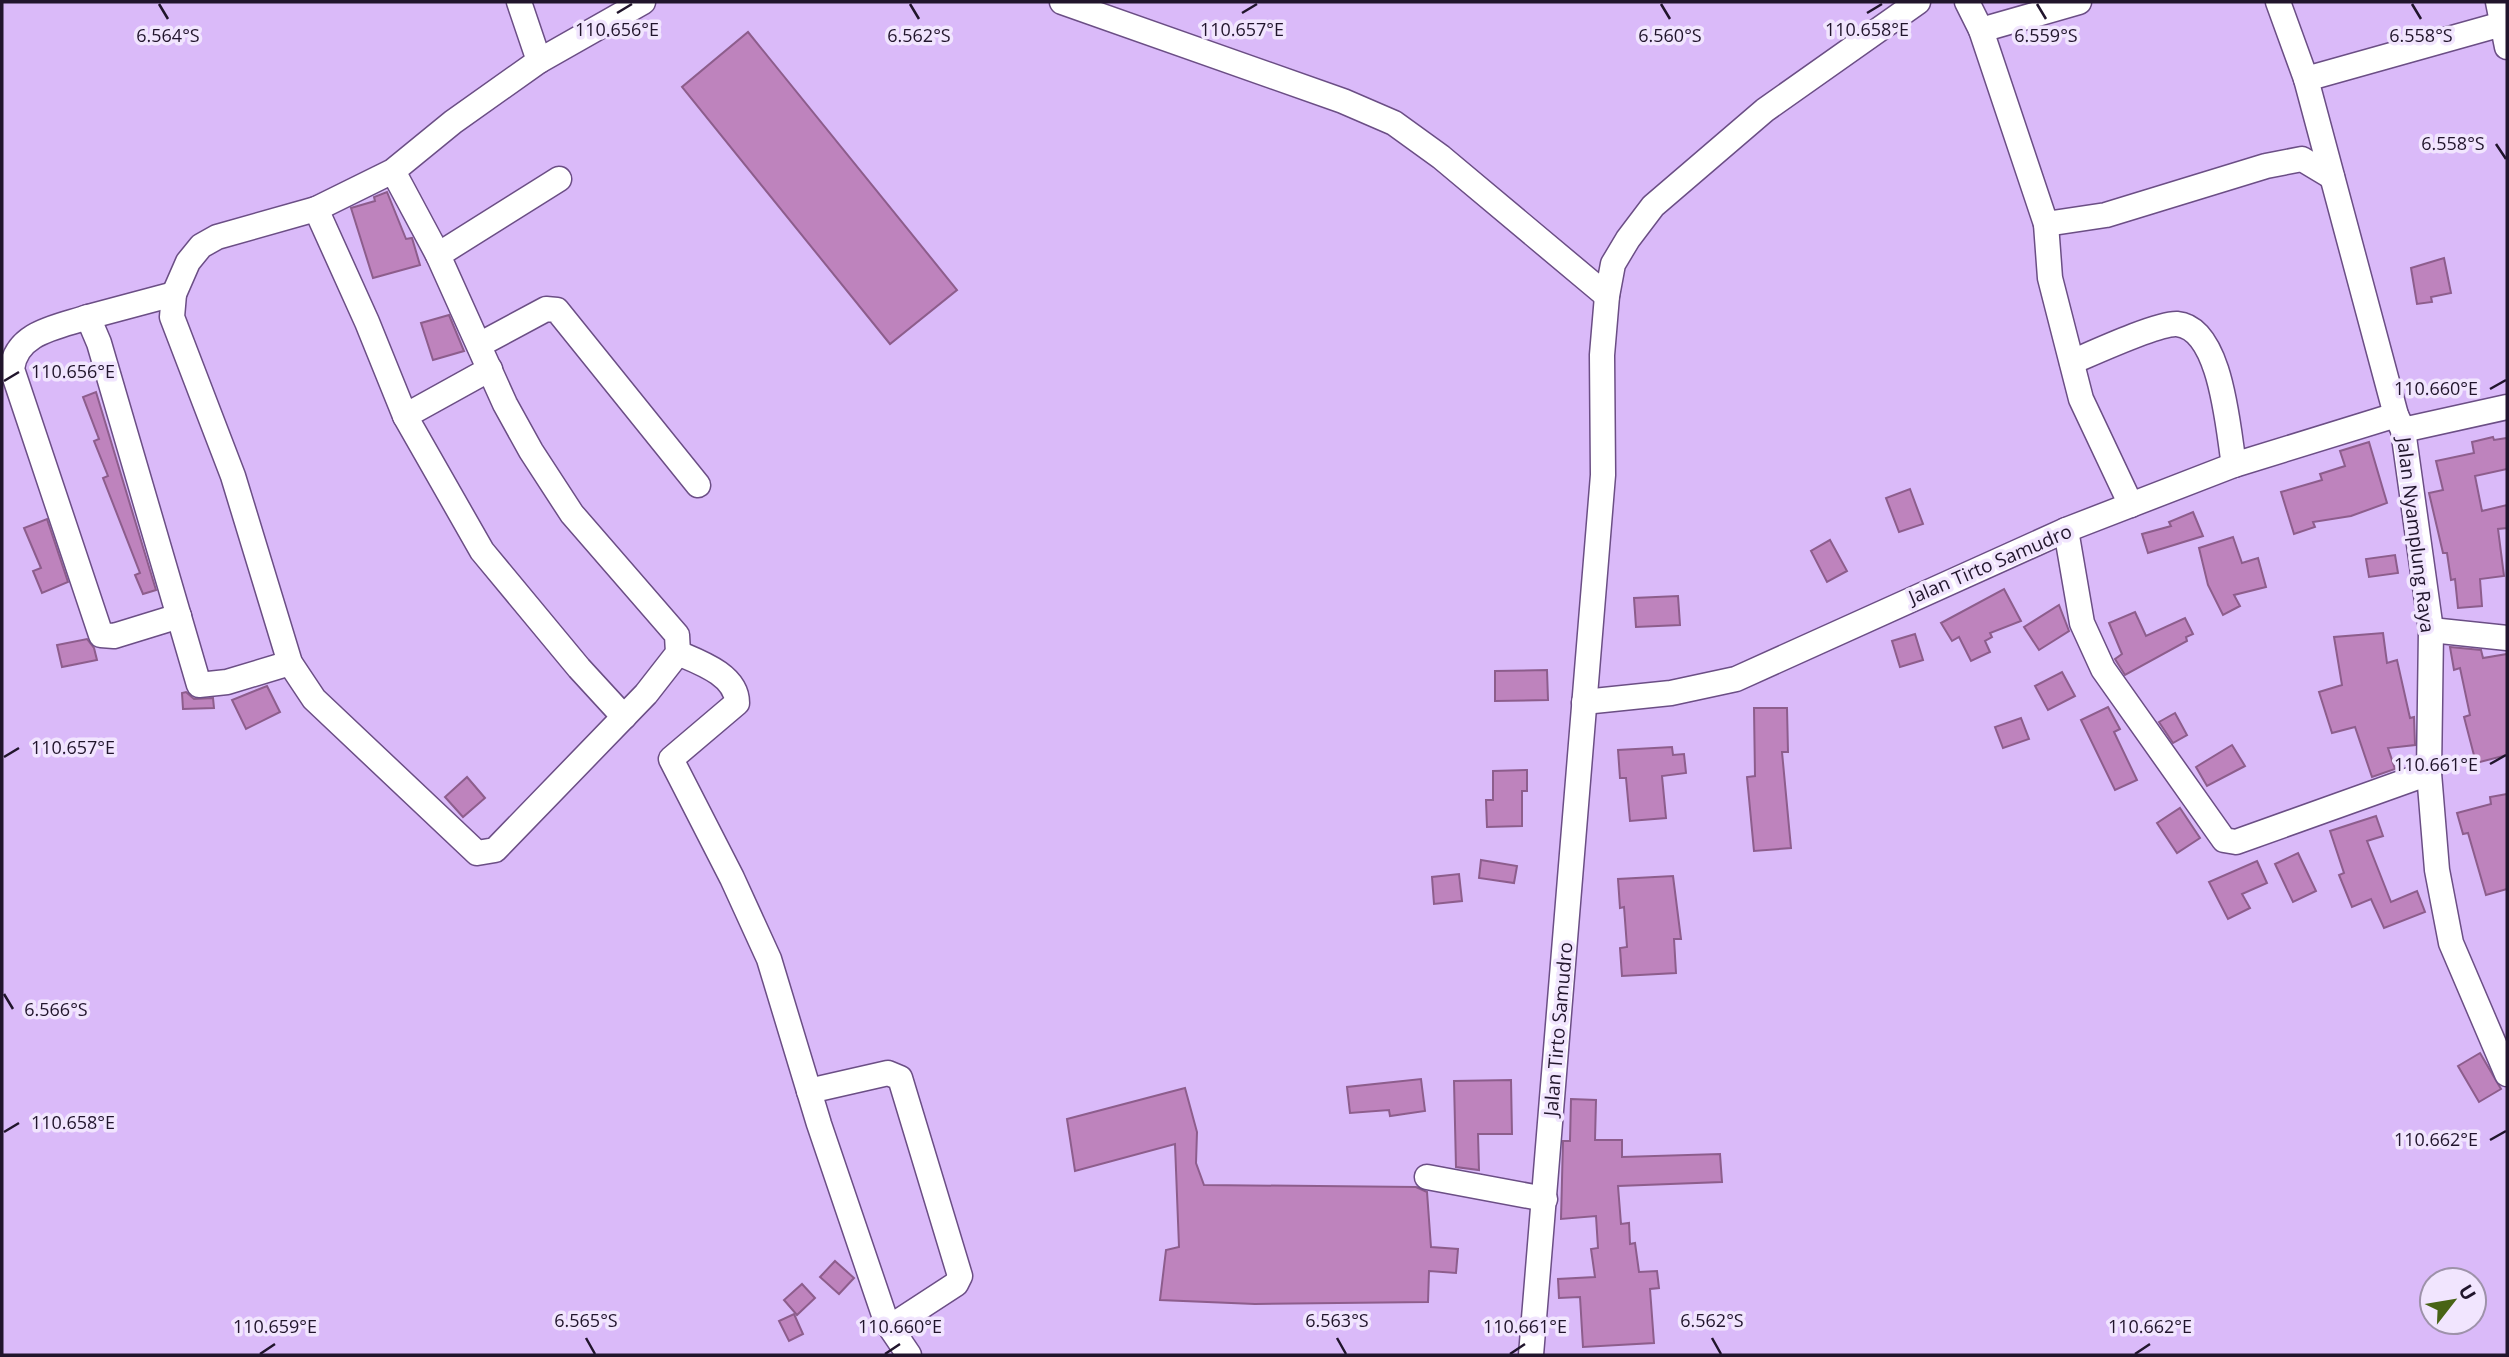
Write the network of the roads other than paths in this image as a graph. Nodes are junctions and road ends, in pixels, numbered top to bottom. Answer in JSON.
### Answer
{"nodes":[{"id":1,"x":519,"y":2,"type":"edge"},
{"id":2,"x":643,"y":2,"type":"edge"},
{"id":3,"x":1062,"y":2,"type":"edge"},
{"id":4,"x":1918,"y":2,"type":"edge"},
{"id":5,"x":1967,"y":2,"type":"edge"},
{"id":6,"x":2079,"y":2,"type":"edge"},
{"id":7,"x":2278,"y":2,"type":"edge"},
{"id":8,"x":2503,"y":24,"type":"edge"},
{"id":9,"x":1981,"y":30,"type":"junction"},
{"id":10,"x":539,"y":61,"type":"junction"},
{"id":11,"x":2306,"y":79,"type":"junction"},
{"id":12,"x":2322,"y":138,"type":"junction"},
{"id":13,"x":2302,"y":159,"type":"junction"},
{"id":14,"x":393,"y":171,"type":"junction"},
{"id":15,"x":2332,"y":177,"type":"junction"},
{"id":16,"x":559,"y":179,"type":"dead end"},
{"id":17,"x":316,"y":209,"type":"junction"},
{"id":18,"x":2046,"y":225,"type":"junction"},
{"id":19,"x":438,"y":255,"type":"junction"},
{"id":20,"x":174,"y":294,"type":"junction"},
{"id":21,"x":1607,"y":296,"type":"junction"},
{"id":22,"x":88,"y":317,"type":"junction"},
{"id":23,"x":479,"y":345,"type":"junction"},
{"id":24,"x":2072,"y":362,"type":"junction"},
{"id":25,"x":490,"y":369,"type":"junction"},
{"id":26,"x":2507,"y":407,"type":"edge"},
{"id":27,"x":405,"y":416,"type":"junction"},
{"id":28,"x":2400,"y":423,"type":"junction"},
{"id":29,"x":2234,"y":465,"type":"junction"},
{"id":30,"x":698,"y":485,"type":"dead end"},
{"id":31,"x":2131,"y":505,"type":"junction"},
{"id":32,"x":2066,"y":530,"type":"junction"},
{"id":33,"x":179,"y":616,"type":"junction"},
{"id":34,"x":2431,"y":629,"type":"junction"},
{"id":35,"x":2507,"y":638,"type":"edge"},
{"id":36,"x":678,"y":653,"type":"junction"},
{"id":37,"x":290,"y":663,"type":"junction"},
{"id":38,"x":1584,"y":702,"type":"junction"},
{"id":39,"x":624,"y":717,"type":"junction"},
{"id":40,"x":2429,"y":773,"type":"junction"},
{"id":41,"x":2507,"y":1074,"type":"edge"},
{"id":42,"x":809,"y":1091,"type":"junction"},
{"id":43,"x":1427,"y":1177,"type":"dead end"},
{"id":44,"x":1545,"y":1199,"type":"junction"},
{"id":45,"x":890,"y":1327,"type":"junction"},
{"id":46,"x":909,"y":1355,"type":"edge"},
{"id":47,"x":1531,"y":1355,"type":"edge"}],
"edges":[{"from":1,"to":10,"type":"street"},
{"from":2,"to":10,"type":"street"},
{"from":3,"to":21,"type":"street"},
{"from":4,"to":21,"type":"street","name":"Jalan Tirto Samudro"},
{"from":5,"to":9,"type":"street"},
{"from":6,"to":9,"type":"street"},
{"from":7,"to":11,"type":"street","name":"Jalan Nyamplung Raya"},
{"from":8,"to":11,"type":"street"},
{"from":9,"to":18,"type":"street"},
{"from":10,"to":14,"type":"street"},
{"from":11,"to":12,"type":"street","name":"Jalan Nyamplung Raya"},
{"from":12,"to":13,"type":"street"},
{"from":12,"to":15,"type":"street","name":"Jalan Nyamplung Raya"},
{"from":13,"to":15,"type":"street"},
{"from":13,"to":18,"type":"street"},
{"from":14,"to":17,"type":"street"},
{"from":14,"to":19,"type":"street"},
{"from":15,"to":28,"type":"street","name":"Jalan Nyamplung Raya"},
{"from":16,"to":19,"type":"street"},
{"from":17,"to":20,"type":"street"},
{"from":17,"to":27,"type":"street"},
{"from":18,"to":24,"type":"street"},
{"from":19,"to":23,"type":"street"},
{"from":20,"to":22,"type":"street"},
{"from":20,"to":37,"type":"street"},
{"from":21,"to":38,"type":"street","name":"Jalan Tirto Samudro"},
{"from":22,"to":33,"type":"street"},
{"from":22,"to":33,"type":"street"},
{"from":23,"to":25,"type":"street"},
{"from":23,"to":30,"type":"street"},
{"from":24,"to":29,"type":"street"},
{"from":24,"to":31,"type":"street"},
{"from":25,"to":27,"type":"street"},
{"from":25,"to":36,"type":"street"},
{"from":26,"to":28,"type":"street","name":"Jalan Tirto Samudro"},
{"from":27,"to":39,"type":"street"},
{"from":28,"to":29,"type":"street","name":"Jalan Tirto Samudro"},
{"from":28,"to":34,"type":"street","name":"Jalan Nyamplung Raya"},
{"from":29,"to":31,"type":"street","name":"Jalan Tirto Samudro"},
{"from":31,"to":32,"type":"street","name":"Jalan Tirto Samudro"},
{"from":32,"to":38,"type":"street","name":"Jalan Tirto Samudro"},
{"from":32,"to":40,"type":"street"},
{"from":33,"to":37,"type":"street"},
{"from":34,"to":35,"type":"street"},
{"from":34,"to":40,"type":"street","name":"Jalan Nyamplung Raya"},
{"from":36,"to":39,"type":"street"},
{"from":36,"to":42,"type":"street"},
{"from":37,"to":39,"type":"street"},
{"from":38,"to":44,"type":"street","name":"Jalan Tirto Samudro"},
{"from":40,"to":41,"type":"street","name":"Jalan Nyamplung Raya"},
{"from":42,"to":45,"type":"street"},
{"from":42,"to":45,"type":"street"},
{"from":43,"to":44,"type":"street"},
{"from":44,"to":47,"type":"street","name":"Jalan Tirto Samudro"},
{"from":45,"to":46,"type":"street"}]}
